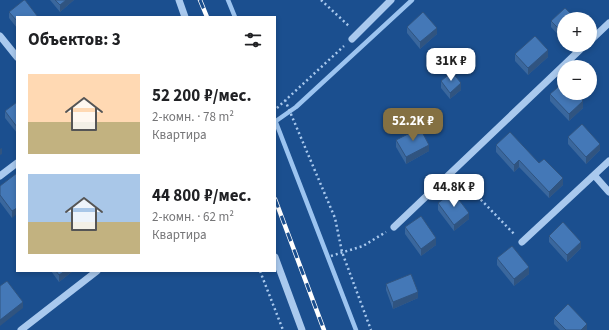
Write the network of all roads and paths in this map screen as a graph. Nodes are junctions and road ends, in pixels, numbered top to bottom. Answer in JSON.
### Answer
{"nodes":[{"id":1,"x":179,"y":0,"type":"edge"},
{"id":2,"x":321,"y":0,"type":"edge"},
{"id":3,"x":391,"y":0,"type":"edge"},
{"id":4,"x":185,"y":16,"type":"edge"},
{"id":5,"x":609,"y":23,"type":"edge"},
{"id":6,"x":597,"y":34,"type":"edge"},
{"id":7,"x":0,"y":36,"type":"edge"},
{"id":8,"x":354,"y":36,"type":"junction"},
{"id":9,"x":578,"y":52,"type":"edge"},
{"id":10,"x":16,"y":56,"type":"edge"},
{"id":11,"x":285,"y":100,"type":"junction"},
{"id":12,"x":277,"y":108,"type":"dead end"},
{"id":13,"x":609,"y":161,"type":"edge"},
{"id":14,"x":16,"y":164,"type":"edge"},
{"id":15,"x":453,"y":170,"type":"junction"},
{"id":16,"x":0,"y":176,"type":"edge"},
{"id":17,"x":594,"y":176,"type":"junction"},
{"id":18,"x":609,"y":192,"type":"edge"},
{"id":19,"x":394,"y":227,"type":"joint"},
{"id":20,"x":522,"y":242,"type":"joint"},
{"id":21,"x":342,"y":252,"type":"junction"},
{"id":22,"x":330,"y":256,"type":"dead end"},
{"id":23,"x":276,"y":260,"type":"edge"},
{"id":24,"x":96,"y":272,"type":"edge"},
{"id":25,"x":260,"y":272,"type":"edge"},
{"id":26,"x":21,"y":330,"type":"edge"},
{"id":27,"x":284,"y":330,"type":"edge"},
{"id":28,"x":302,"y":330,"type":"edge"},
{"id":29,"x":371,"y":330,"type":"edge"}],
"edges":[{"from":1,"to":4,"type":"street"},
{"from":2,"to":8,"type":"path"},
{"from":3,"to":8,"type":"street"},
{"from":5,"to":6,"type":"street"},
{"from":7,"to":10,"type":"street"},
{"from":8,"to":11,"type":"path"},
{"from":9,"to":15,"type":"street"},
{"from":11,"to":12,"type":"path"},
{"from":11,"to":21,"type":"path"},
{"from":13,"to":17,"type":"street"},
{"from":14,"to":16,"type":"street"},
{"from":15,"to":19,"type":"street"},
{"from":15,"to":20,"type":"path"},
{"from":17,"to":18,"type":"street"},
{"from":17,"to":20,"type":"street"},
{"from":19,"to":21,"type":"path"},
{"from":21,"to":22,"type":"path"},
{"from":21,"to":29,"type":"path"},
{"from":23,"to":28,"type":"street"},
{"from":24,"to":26,"type":"street"},
{"from":25,"to":27,"type":"path"}]}
